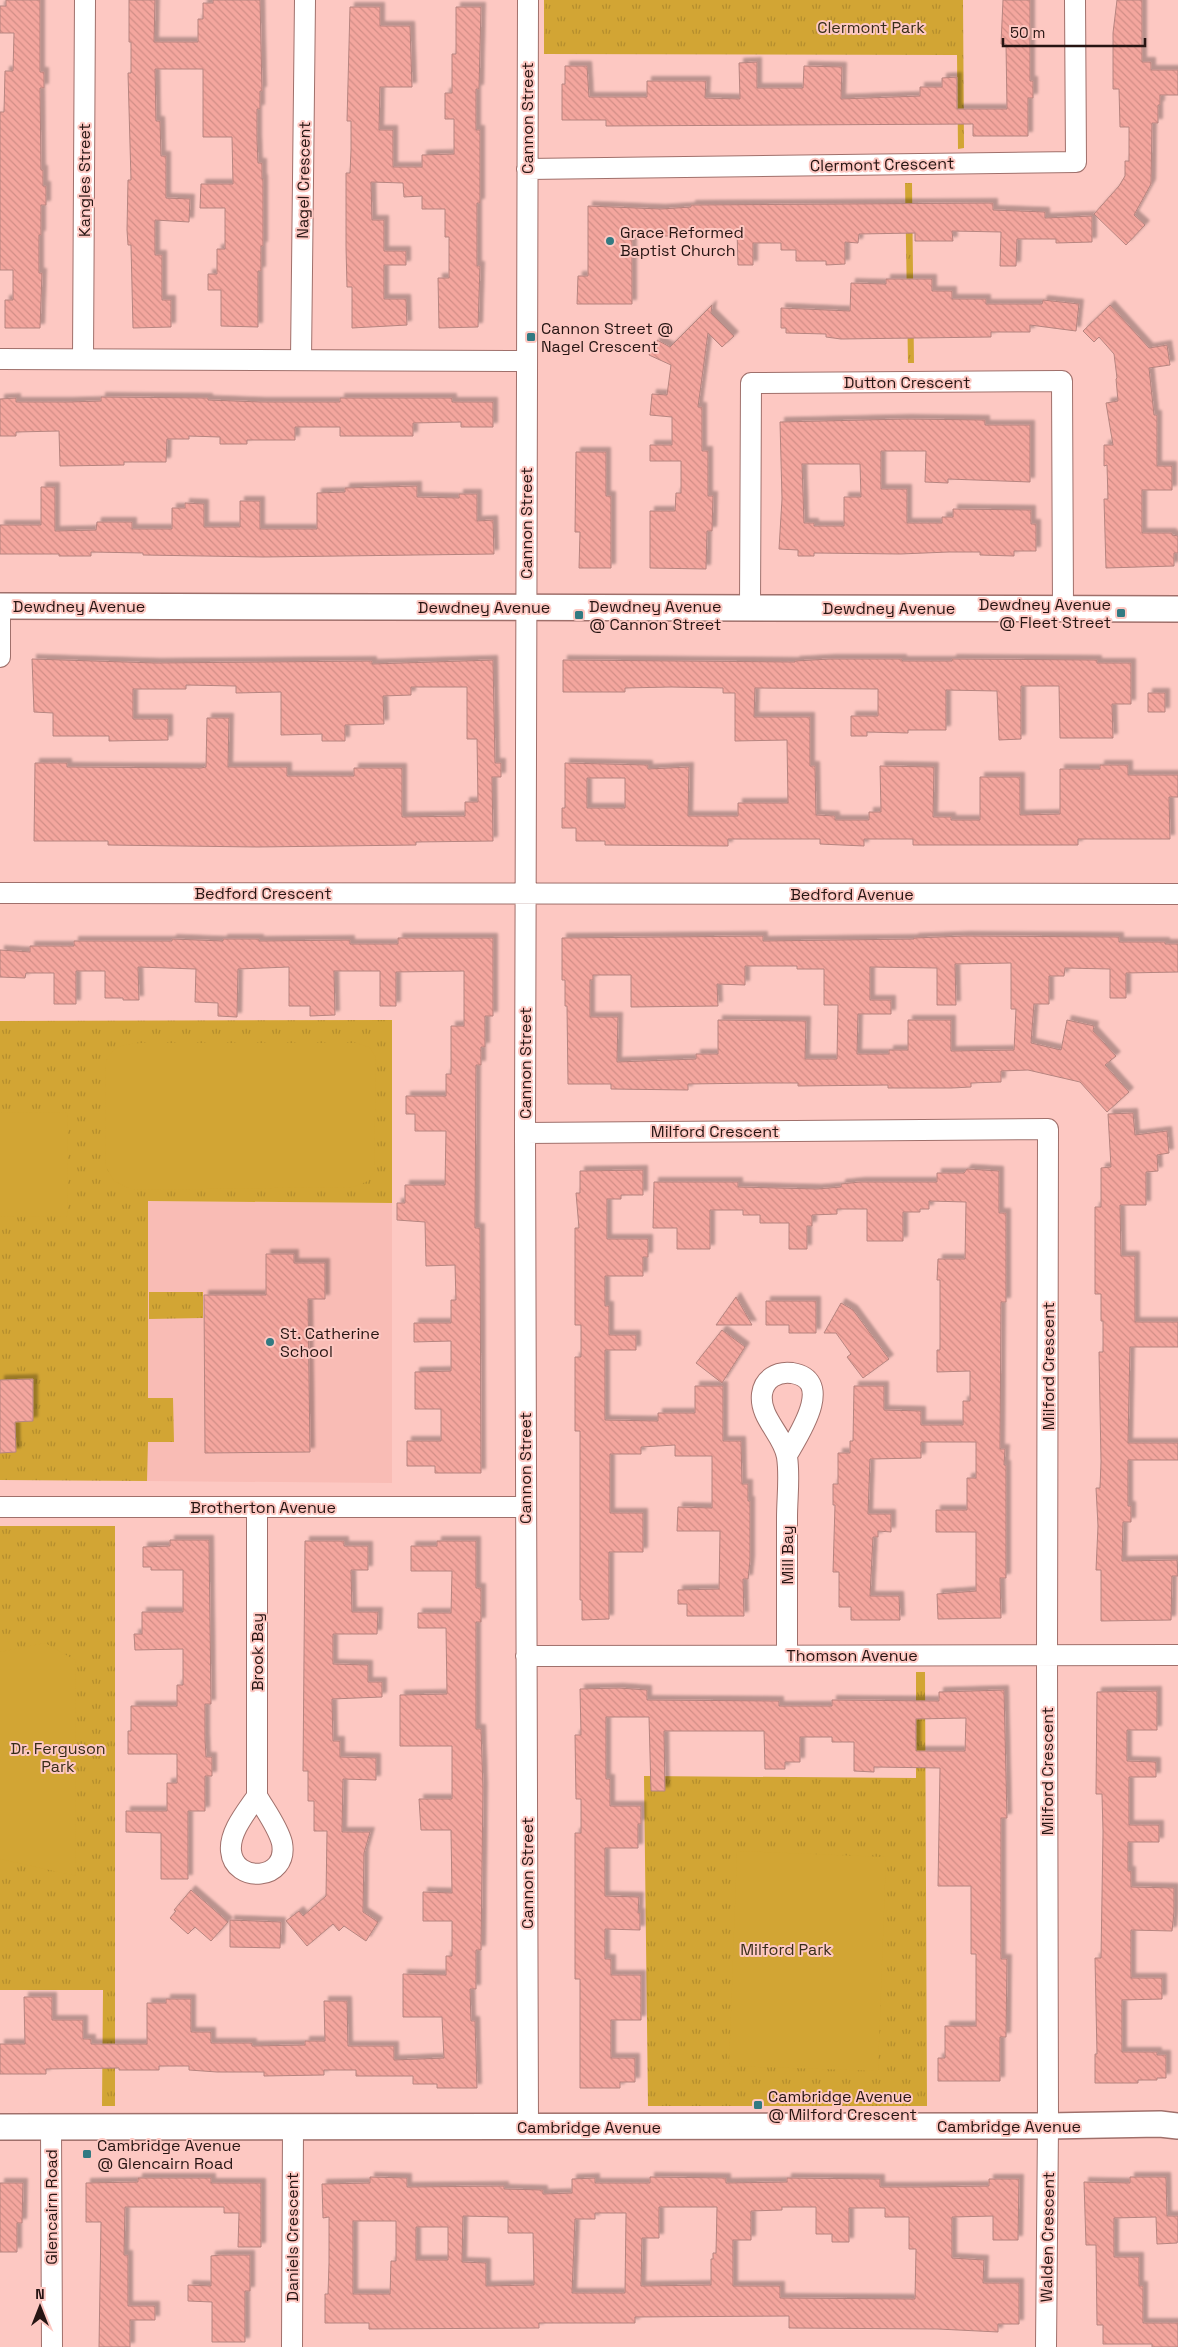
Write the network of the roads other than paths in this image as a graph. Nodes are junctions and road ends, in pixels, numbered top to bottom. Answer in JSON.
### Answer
{"nodes":[{"id":1,"x":85,"y":0,"type":"edge"},
{"id":2,"x":305,"y":0,"type":"edge"},
{"id":3,"x":528,"y":0,"type":"edge"},
{"id":4,"x":1075,"y":0,"type":"edge"},
{"id":5,"x":527,"y":168,"type":"junction"},
{"id":6,"x":0,"y":359,"type":"edge"},
{"id":7,"x":83,"y":359,"type":"junction"},
{"id":8,"x":301,"y":360,"type":"junction"},
{"id":9,"x":527,"y":361,"type":"junction"},
{"id":10,"x":0,"y":606,"type":"edge"},
{"id":11,"x":526,"y":608,"type":"junction"},
{"id":12,"x":750,"y":608,"type":"junction"},
{"id":13,"x":1063,"y":609,"type":"junction"},
{"id":14,"x":1178,"y":609,"type":"edge"},
{"id":15,"x":0,"y":657,"type":"edge"},
{"id":16,"x":0,"y":893,"type":"edge"},
{"id":17,"x":526,"y":893,"type":"junction"},
{"id":18,"x":1178,"y":894,"type":"edge"},
{"id":19,"x":525,"y":1133,"type":"junction"},
{"id":20,"x":787,"y":1455,"type":"dead end"},
{"id":21,"x":0,"y":1507,"type":"edge"},
{"id":22,"x":257,"y":1507,"type":"junction"},
{"id":23,"x":526,"y":1507,"type":"junction"},
{"id":24,"x":787,"y":1655,"type":"junction"},
{"id":25,"x":1178,"y":1655,"type":"edge"},
{"id":26,"x":526,"y":1656,"type":"junction"},
{"id":27,"x":1047,"y":1656,"type":"junction"},
{"id":28,"x":256,"y":1796,"type":"dead end"},
{"id":29,"x":1048,"y":2126,"type":"junction"},
{"id":30,"x":1178,"y":2126,"type":"edge"},
{"id":31,"x":0,"y":2127,"type":"edge"},
{"id":32,"x":51,"y":2127,"type":"junction"},
{"id":33,"x":293,"y":2127,"type":"junction"},
{"id":34,"x":528,"y":2127,"type":"junction"},
{"id":35,"x":52,"y":2347,"type":"edge"},
{"id":36,"x":292,"y":2347,"type":"edge"},
{"id":37,"x":1046,"y":2347,"type":"edge"}],
"edges":[{"from":1,"to":7,"type":"street","name":"Kangles Street"},
{"from":2,"to":8,"type":"street","name":"Nagel Crescent"},
{"from":3,"to":5,"type":"street","name":"Cannon Street"},
{"from":4,"to":5,"type":"street","name":"Clermont Crescent"},
{"from":5,"to":9,"type":"street","name":"Cannon Street"},
{"from":6,"to":7,"type":"street"},
{"from":7,"to":8,"type":"street"},
{"from":8,"to":9,"type":"street"},
{"from":9,"to":11,"type":"street","name":"Cannon Street"},
{"from":10,"to":11,"type":"street","name":"Dewdney Avenue"},
{"from":10,"to":15,"type":"street"},
{"from":11,"to":12,"type":"street","name":"Dewdney Avenue"},
{"from":11,"to":17,"type":"street","name":"Cannon Street"},
{"from":12,"to":13,"type":"street","name":"Dewdney Avenue"},
{"from":12,"to":13,"type":"street","name":"Dutton Crescent"},
{"from":13,"to":14,"type":"street","name":"Dewdney Avenue"},
{"from":16,"to":17,"type":"street","name":"Bedford Crescent"},
{"from":17,"to":18,"type":"street","name":"Bedford Avenue"},
{"from":17,"to":19,"type":"street","name":"Cannon Street"},
{"from":19,"to":23,"type":"street","name":"Cannon Street"},
{"from":19,"to":27,"type":"street","name":"Milford Crescent"},
{"from":20,"to":24,"type":"street","name":"Mill Bay"},
{"from":21,"to":22,"type":"street","name":"Brotherton Avenue"},
{"from":22,"to":23,"type":"street","name":"Brotherton Avenue"},
{"from":22,"to":28,"type":"street","name":"Brook Bay"},
{"from":23,"to":26,"type":"street","name":"Cannon Street"},
{"from":24,"to":26,"type":"street","name":"Thomson Avenue"},
{"from":24,"to":27,"type":"street","name":"Thomson Avenue"},
{"from":25,"to":27,"type":"street","name":"Thomson Avenue"},
{"from":26,"to":34,"type":"street","name":"Cannon Street"},
{"from":27,"to":29,"type":"street","name":"Milford Crescent"},
{"from":29,"to":30,"type":"street","name":"Cambridge Avenue"},
{"from":29,"to":34,"type":"street","name":"Cambridge Avenue"},
{"from":29,"to":37,"type":"street","name":"Walden Crescent"},
{"from":31,"to":32,"type":"street","name":"Cambridge Avenue"},
{"from":32,"to":33,"type":"street","name":"Cambridge Avenue"},
{"from":32,"to":35,"type":"street","name":"Glencairn Road"},
{"from":33,"to":34,"type":"street","name":"Cambridge Avenue"},
{"from":33,"to":36,"type":"street","name":"Daniels Crescent"}]}
